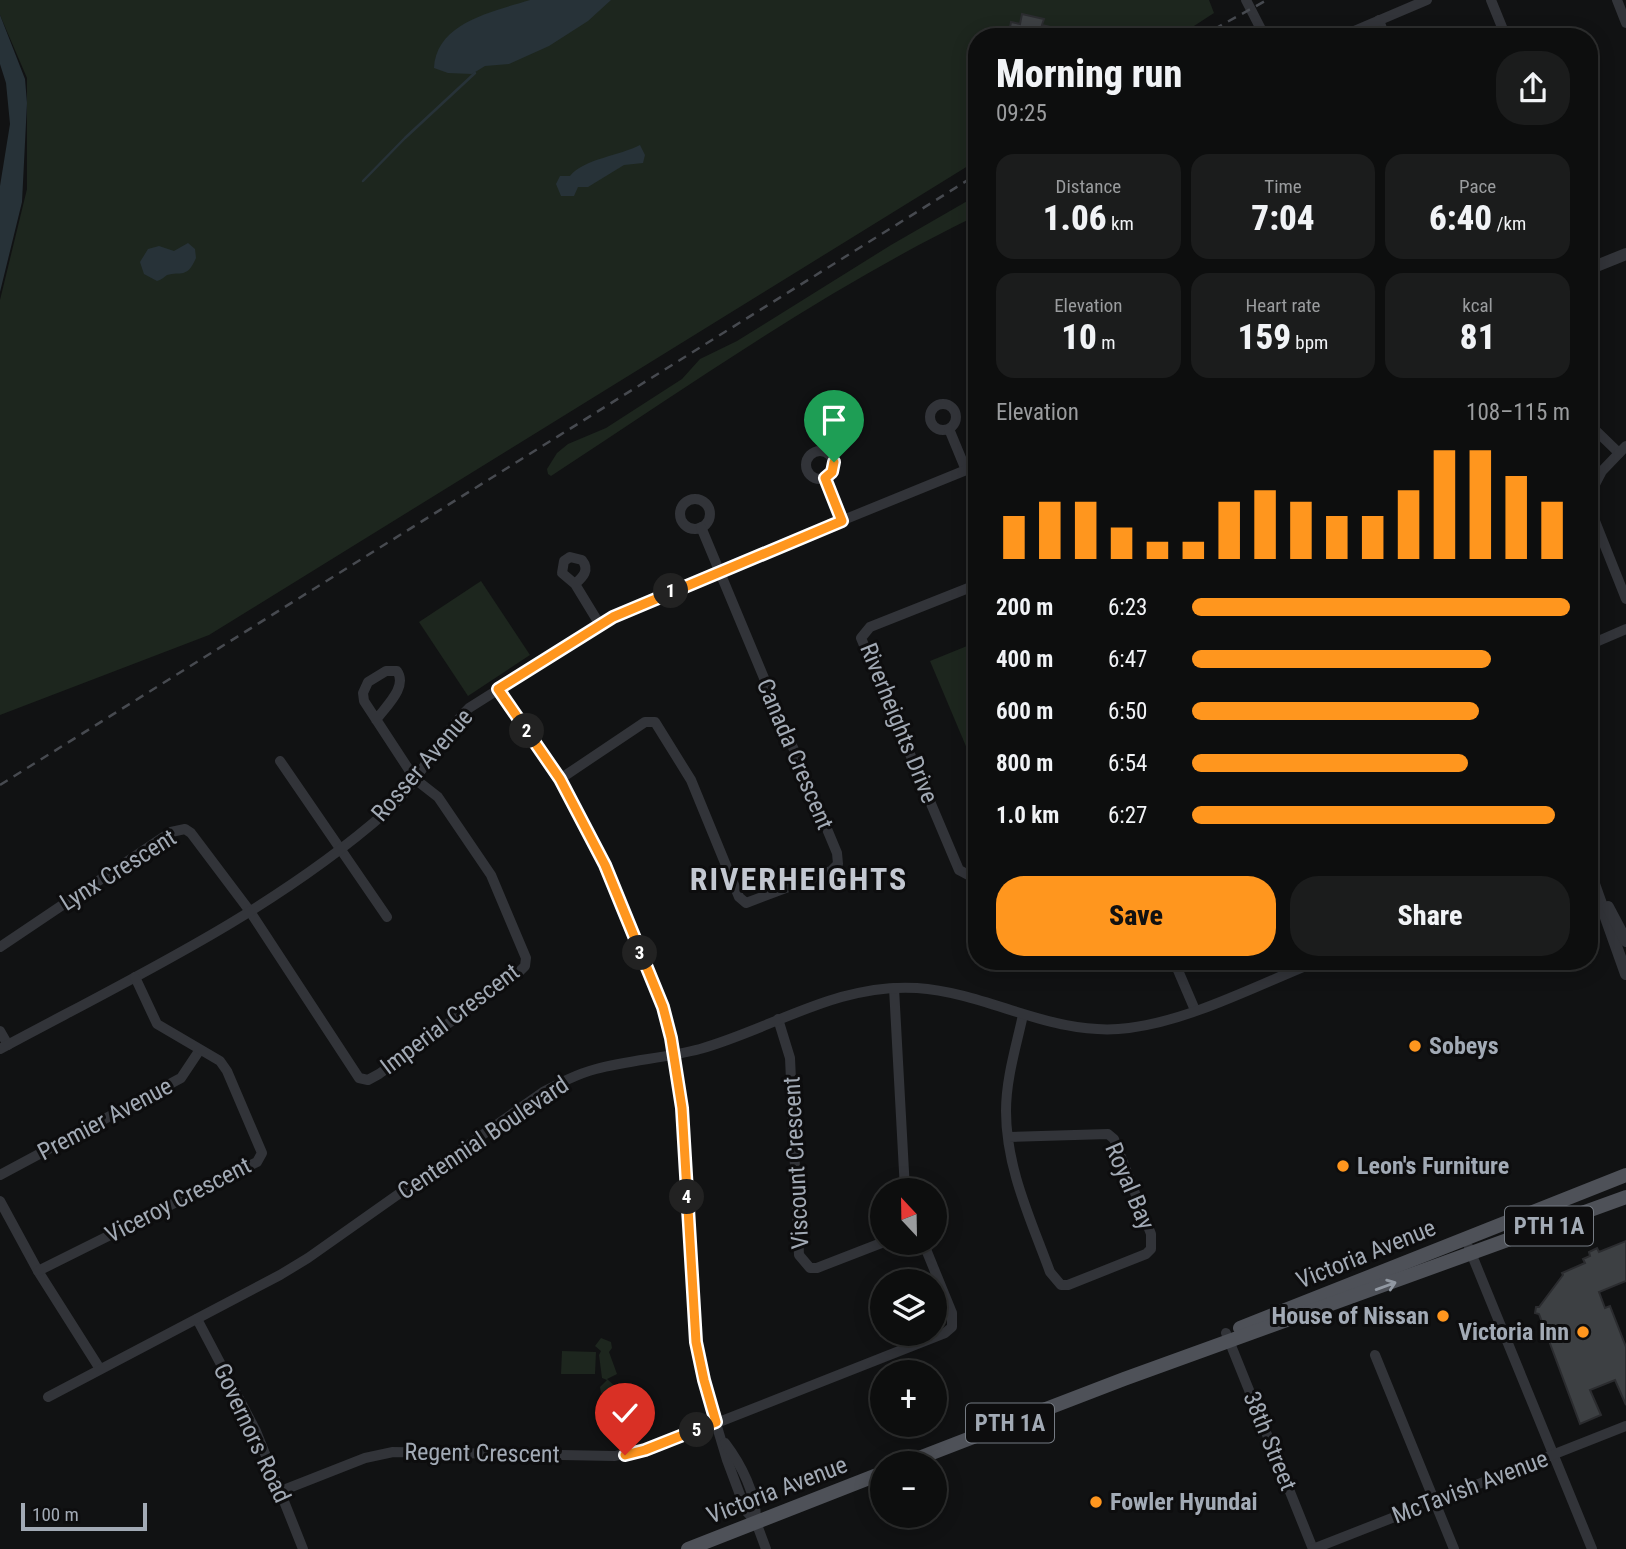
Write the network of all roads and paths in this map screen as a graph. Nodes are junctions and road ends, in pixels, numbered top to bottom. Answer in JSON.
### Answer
{"nodes":[{"id":1,"x":1427,"y":0,"type":"edge"},
{"id":2,"x":1491,"y":0,"type":"edge"},
{"id":3,"x":1617,"y":0,"type":"edge"},
{"id":4,"x":1248,"y":4,"type":"edge"},
{"id":5,"x":1379,"y":20,"type":"junction"},
{"id":6,"x":1626,"y":23,"type":"edge"},
{"id":7,"x":1260,"y":28,"type":"edge"},
{"id":8,"x":1361,"y":28,"type":"edge"},
{"id":9,"x":1382,"y":28,"type":"edge"},
{"id":10,"x":1502,"y":28,"type":"edge"},
{"id":11,"x":1626,"y":254,"type":"edge"},
{"id":12,"x":1598,"y":265,"type":"edge"},
{"id":13,"x":949,"y":429,"type":"dead end"},
{"id":14,"x":1598,"y":431,"type":"edge"},
{"id":15,"x":1622,"y":449,"type":"edge"},
{"id":16,"x":968,"y":463,"type":"edge"},
{"id":17,"x":968,"y":469,"type":"edge"},
{"id":18,"x":825,"y":478,"type":"dead end"},
{"id":19,"x":1598,"y":479,"type":"edge"},
{"id":20,"x":842,"y":521,"type":"junction"},
{"id":21,"x":701,"y":527,"type":"dead end"},
{"id":22,"x":1598,"y":529,"type":"edge"},
{"id":23,"x":718,"y":571,"type":"junction"},
{"id":24,"x":575,"y":584,"type":"dead end"},
{"id":25,"x":968,"y":588,"type":"edge"},
{"id":26,"x":1626,"y":599,"type":"edge"},
{"id":27,"x":600,"y":625,"type":"junction"},
{"id":28,"x":1626,"y":629,"type":"edge"},
{"id":29,"x":1598,"y":641,"type":"edge"},
{"id":30,"x":498,"y":689,"type":"junction"},
{"id":31,"x":376,"y":720,"type":"junction"},
{"id":32,"x":280,"y":761,"type":"dead end"},
{"id":33,"x":415,"y":779,"type":"junction"},
{"id":34,"x":560,"y":779,"type":"junction"},
{"id":35,"x":341,"y":849,"type":"junction"},
{"id":36,"x":968,"y":875,"type":"edge"},
{"id":37,"x":1598,"y":887,"type":"edge"},
{"id":38,"x":1598,"y":895,"type":"edge"},
{"id":39,"x":249,"y":910,"type":"junction"},
{"id":40,"x":387,"y":917,"type":"dead end"},
{"id":41,"x":1626,"y":941,"type":"edge"},
{"id":42,"x":0,"y":947,"type":"edge"},
{"id":43,"x":1178,"y":970,"type":"edge"},
{"id":44,"x":1285,"y":970,"type":"edge"},
{"id":45,"x":1626,"y":974,"type":"edge"},
{"id":46,"x":135,"y":977,"type":"junction"},
{"id":47,"x":894,"y":988,"type":"junction"},
{"id":48,"x":1195,"y":1010,"type":"junction"},
{"id":49,"x":1023,"y":1015,"type":"junction"},
{"id":50,"x":778,"y":1019,"type":"junction"},
{"id":51,"x":0,"y":1031,"type":"edge"},
{"id":52,"x":4,"y":1047,"type":"edge"},
{"id":53,"x":199,"y":1051,"type":"junction"},
{"id":54,"x":674,"y":1055,"type":"junction"},
{"id":55,"x":1009,"y":1137,"type":"junction"},
{"id":56,"x":0,"y":1175,"type":"edge"},
{"id":57,"x":1626,"y":1175,"type":"edge"},
{"id":58,"x":904,"y":1178,"type":"edge"},
{"id":59,"x":1626,"y":1195,"type":"edge"},
{"id":60,"x":0,"y":1201,"type":"edge"},
{"id":61,"x":1465,"y":1239,"type":"junction"},
{"id":62,"x":870,"y":1247,"type":"edge"},
{"id":63,"x":928,"y":1255,"type":"edge"},
{"id":64,"x":1472,"y":1255,"type":"junction"},
{"id":65,"x":38,"y":1271,"type":"junction"},
{"id":66,"x":197,"y":1319,"type":"junction"},
{"id":67,"x":1228,"y":1337,"type":"junction"},
{"id":68,"x":1375,"y":1355,"type":"dead end"},
{"id":69,"x":100,"y":1369,"type":"junction"},
{"id":70,"x":48,"y":1397,"type":"dead end"},
{"id":71,"x":716,"y":1422,"type":"junction"},
{"id":72,"x":1626,"y":1426,"type":"edge"},
{"id":73,"x":937,"y":1451,"type":"edge"},
{"id":74,"x":1553,"y":1454,"type":"junction"},
{"id":75,"x":870,"y":1478,"type":"edge"},
{"id":76,"x":281,"y":1490,"type":"junction"},
{"id":77,"x":1435,"y":1501,"type":"junction"},
{"id":78,"x":756,"y":1522,"type":"junction"},
{"id":79,"x":303,"y":1549,"type":"edge"},
{"id":80,"x":688,"y":1549,"type":"edge"},
{"id":81,"x":766,"y":1549,"type":"edge"},
{"id":82,"x":1313,"y":1549,"type":"edge"},
{"id":83,"x":1454,"y":1549,"type":"edge"},
{"id":84,"x":1592,"y":1549,"type":"edge"}],
"edges":[{"from":1,"to":5,"type":"street"},
{"from":2,"to":10,"type":"street"},
{"from":3,"to":6,"type":"street"},
{"from":4,"to":7,"type":"street"},
{"from":5,"to":8,"type":"street"},
{"from":5,"to":9,"type":"street"},
{"from":11,"to":12,"type":"street"},
{"from":13,"to":16,"type":"street"},
{"from":14,"to":15,"type":"street"},
{"from":15,"to":19,"type":"street"},
{"from":17,"to":20,"type":"street","name":"Rosser Avenue"},
{"from":18,"to":20,"type":"street"},
{"from":20,"to":23,"type":"street","name":"Rosser Avenue"},
{"from":21,"to":23,"type":"street"},
{"from":22,"to":26,"type":"street"},
{"from":23,"to":27,"type":"street","name":"Rosser Avenue"},
{"from":23,"to":34,"type":"street","name":"Canada Crescent"},
{"from":24,"to":27,"type":"street"},
{"from":25,"to":36,"type":"street","name":"Riverheights Drive"},
{"from":27,"to":30,"type":"street","name":"Rosser Avenue"},
{"from":28,"to":29,"type":"street"},
{"from":30,"to":33,"type":"street","name":"Rosser Avenue"},
{"from":30,"to":34,"type":"street"},
{"from":31,"to":31,"type":"street"},
{"from":31,"to":33,"type":"street"},
{"from":32,"to":35,"type":"street"},
{"from":33,"to":35,"type":"street","name":"Rosser Avenue"},
{"from":33,"to":39,"type":"street","name":"Imperial Crescent"},
{"from":34,"to":54,"type":"street"},
{"from":35,"to":39,"type":"street","name":"Rosser Avenue"},
{"from":35,"to":40,"type":"street"},
{"from":37,"to":41,"type":"street"},
{"from":38,"to":45,"type":"street"},
{"from":39,"to":42,"type":"street","name":"Lynx Crescent"},
{"from":39,"to":46,"type":"street","name":"Rosser Avenue"},
{"from":43,"to":48,"type":"street"},
{"from":44,"to":48,"type":"street","name":"Centennial Boulevard"},
{"from":46,"to":52,"type":"street","name":"Rosser Avenue"},
{"from":46,"to":53,"type":"street","name":"Viceroy Crescent"},
{"from":47,"to":49,"type":"street","name":"Centennial Boulevard"},
{"from":47,"to":50,"type":"street","name":"Centennial Boulevard"},
{"from":47,"to":58,"type":"street"},
{"from":48,"to":49,"type":"street","name":"Centennial Boulevard"},
{"from":49,"to":55,"type":"street","name":"Royal Bay"},
{"from":50,"to":54,"type":"street","name":"Centennial Boulevard"},
{"from":50,"to":62,"type":"street","name":"Viscount Crescent"},
{"from":51,"to":52,"type":"street"},
{"from":53,"to":56,"type":"street","name":"Premier Avenue"},
{"from":53,"to":65,"type":"street","name":"Viceroy Crescent"},
{"from":54,"to":66,"type":"street","name":"Centennial Boulevard"},
{"from":54,"to":71,"type":"street"},
{"from":55,"to":55,"type":"street","name":"Royal Bay"},
{"from":57,"to":61,"type":"main road","name":"Victoria Avenue","number":"PTH 1A"},
{"from":59,"to":64,"type":"main road","name":"Victoria Avenue","number":"PTH 1A"},
{"from":60,"to":65,"type":"street"},
{"from":61,"to":64,"type":"street"},
{"from":61,"to":67,"type":"main road","name":"Victoria Avenue","number":"PTH 1A"},
{"from":63,"to":71,"type":"street","name":"Regent Crescent"},
{"from":67,"to":64,"type":"main road","name":"Victoria Avenue","number":"PTH 1A","one_way":true},
{"from":64,"to":74,"type":"street"},
{"from":65,"to":69,"type":"street"},
{"from":66,"to":69,"type":"street","name":"Centennial Boulevard"},
{"from":66,"to":76,"type":"street","name":"Governors Road"},
{"from":67,"to":73,"type":"main road","name":"Victoria Avenue","number":"PTH 1A"},
{"from":67,"to":82,"type":"street","name":"38th Street"},
{"from":68,"to":77,"type":"street"},
{"from":69,"to":70,"type":"street","name":"Centennial Boulevard"},
{"from":71,"to":76,"type":"street","name":"Regent Crescent"},
{"from":71,"to":78,"type":"street"},
{"from":72,"to":74,"type":"street","name":"McTavish Avenue"},
{"from":74,"to":77,"type":"street","name":"McTavish Avenue"},
{"from":74,"to":84,"type":"street"},
{"from":75,"to":78,"type":"main road","name":"Victoria Avenue"},
{"from":76,"to":79,"type":"street","name":"Governors Road"},
{"from":77,"to":82,"type":"street","name":"McTavish Avenue"},
{"from":77,"to":83,"type":"street"},
{"from":78,"to":80,"type":"main road","name":"Victoria Avenue"},
{"from":78,"to":81,"type":"street"}]}
